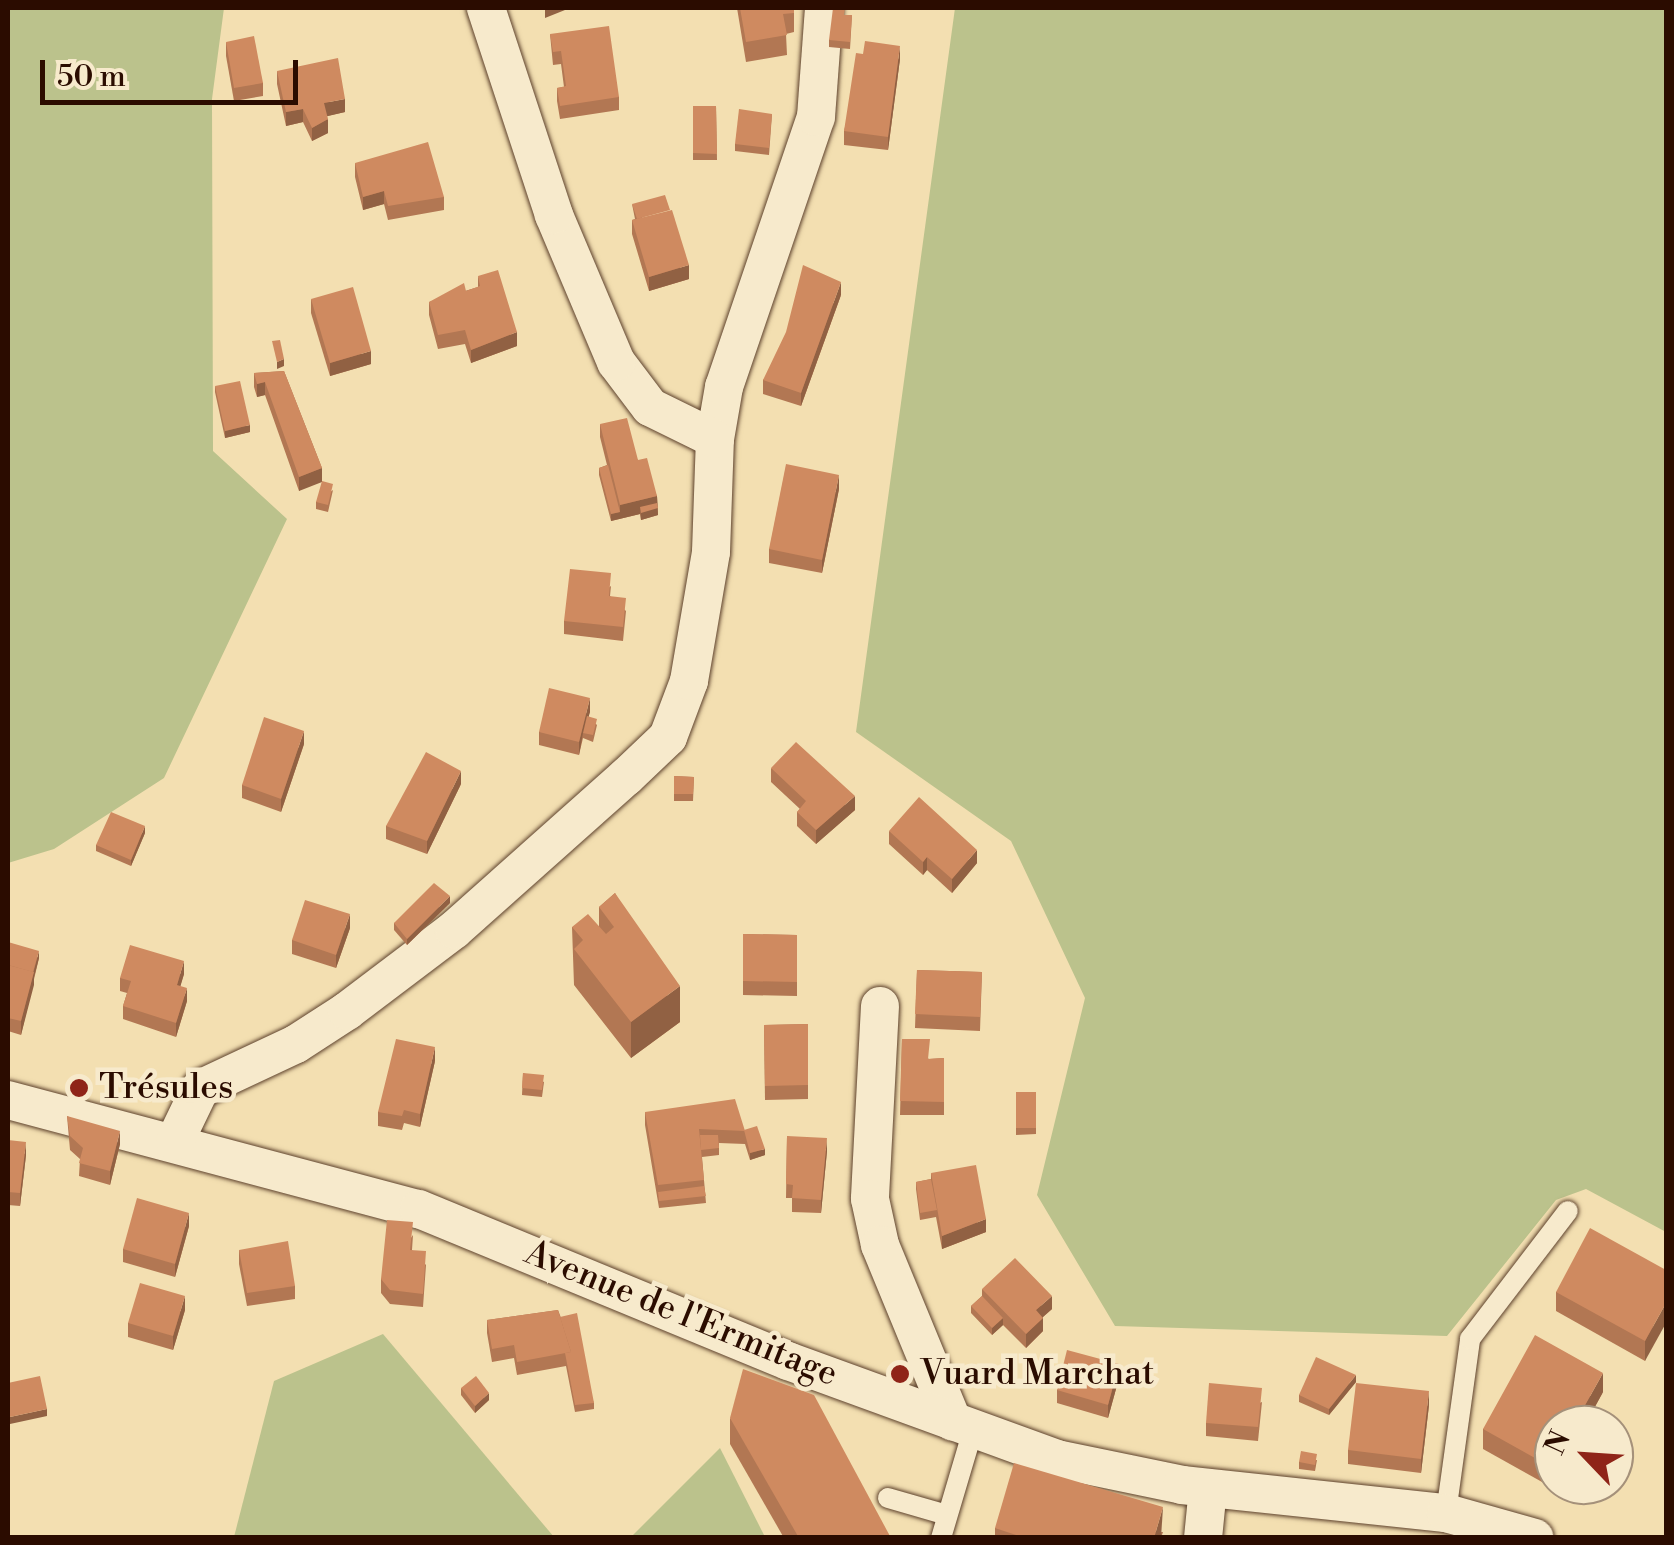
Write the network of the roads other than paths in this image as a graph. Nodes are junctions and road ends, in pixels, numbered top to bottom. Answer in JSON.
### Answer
{"nodes":[{"id":1,"x":486,"y":8,"type":"edge"},
{"id":2,"x":824,"y":8,"type":"edge"},
{"id":3,"x":715,"y":440,"type":"junction"},
{"id":4,"x":880,"y":1006,"type":"dead end"},
{"id":5,"x":8,"y":1100,"type":"edge"},
{"id":6,"x":175,"y":1141,"type":"junction"},
{"id":7,"x":1568,"y":1210,"type":"dead end"},
{"id":8,"x":963,"y":1426,"type":"junction"},
{"id":9,"x":1208,"y":1488,"type":"junction"},
{"id":10,"x":888,"y":1498,"type":"dead end"},
{"id":11,"x":1446,"y":1513,"type":"junction"},
{"id":12,"x":947,"y":1516,"type":"junction"},
{"id":13,"x":941,"y":1538,"type":"edge"},
{"id":14,"x":1203,"y":1538,"type":"edge"},
{"id":15,"x":1535,"y":1538,"type":"edge"}],
"edges":[{"from":1,"to":3,"type":"street"},
{"from":2,"to":3,"type":"street"},
{"from":3,"to":6,"type":"street"},
{"from":4,"to":8,"type":"street"},
{"from":5,"to":6,"type":"street","name":"Avenue de l'Ermitage"},
{"from":6,"to":8,"type":"street","name":"Avenue de l'Ermitage"},
{"from":7,"to":11,"type":"lane"},
{"from":8,"to":9,"type":"street","name":"Avenue de l'Ermitage"},
{"from":8,"to":12,"type":"lane"},
{"from":9,"to":11,"type":"street","name":"Avenue de l'Ermitage"},
{"from":9,"to":14,"type":"street"},
{"from":10,"to":12,"type":"lane"},
{"from":11,"to":15,"type":"street","name":"Avenue de l'Ermitage"},
{"from":12,"to":13,"type":"lane"}]}
